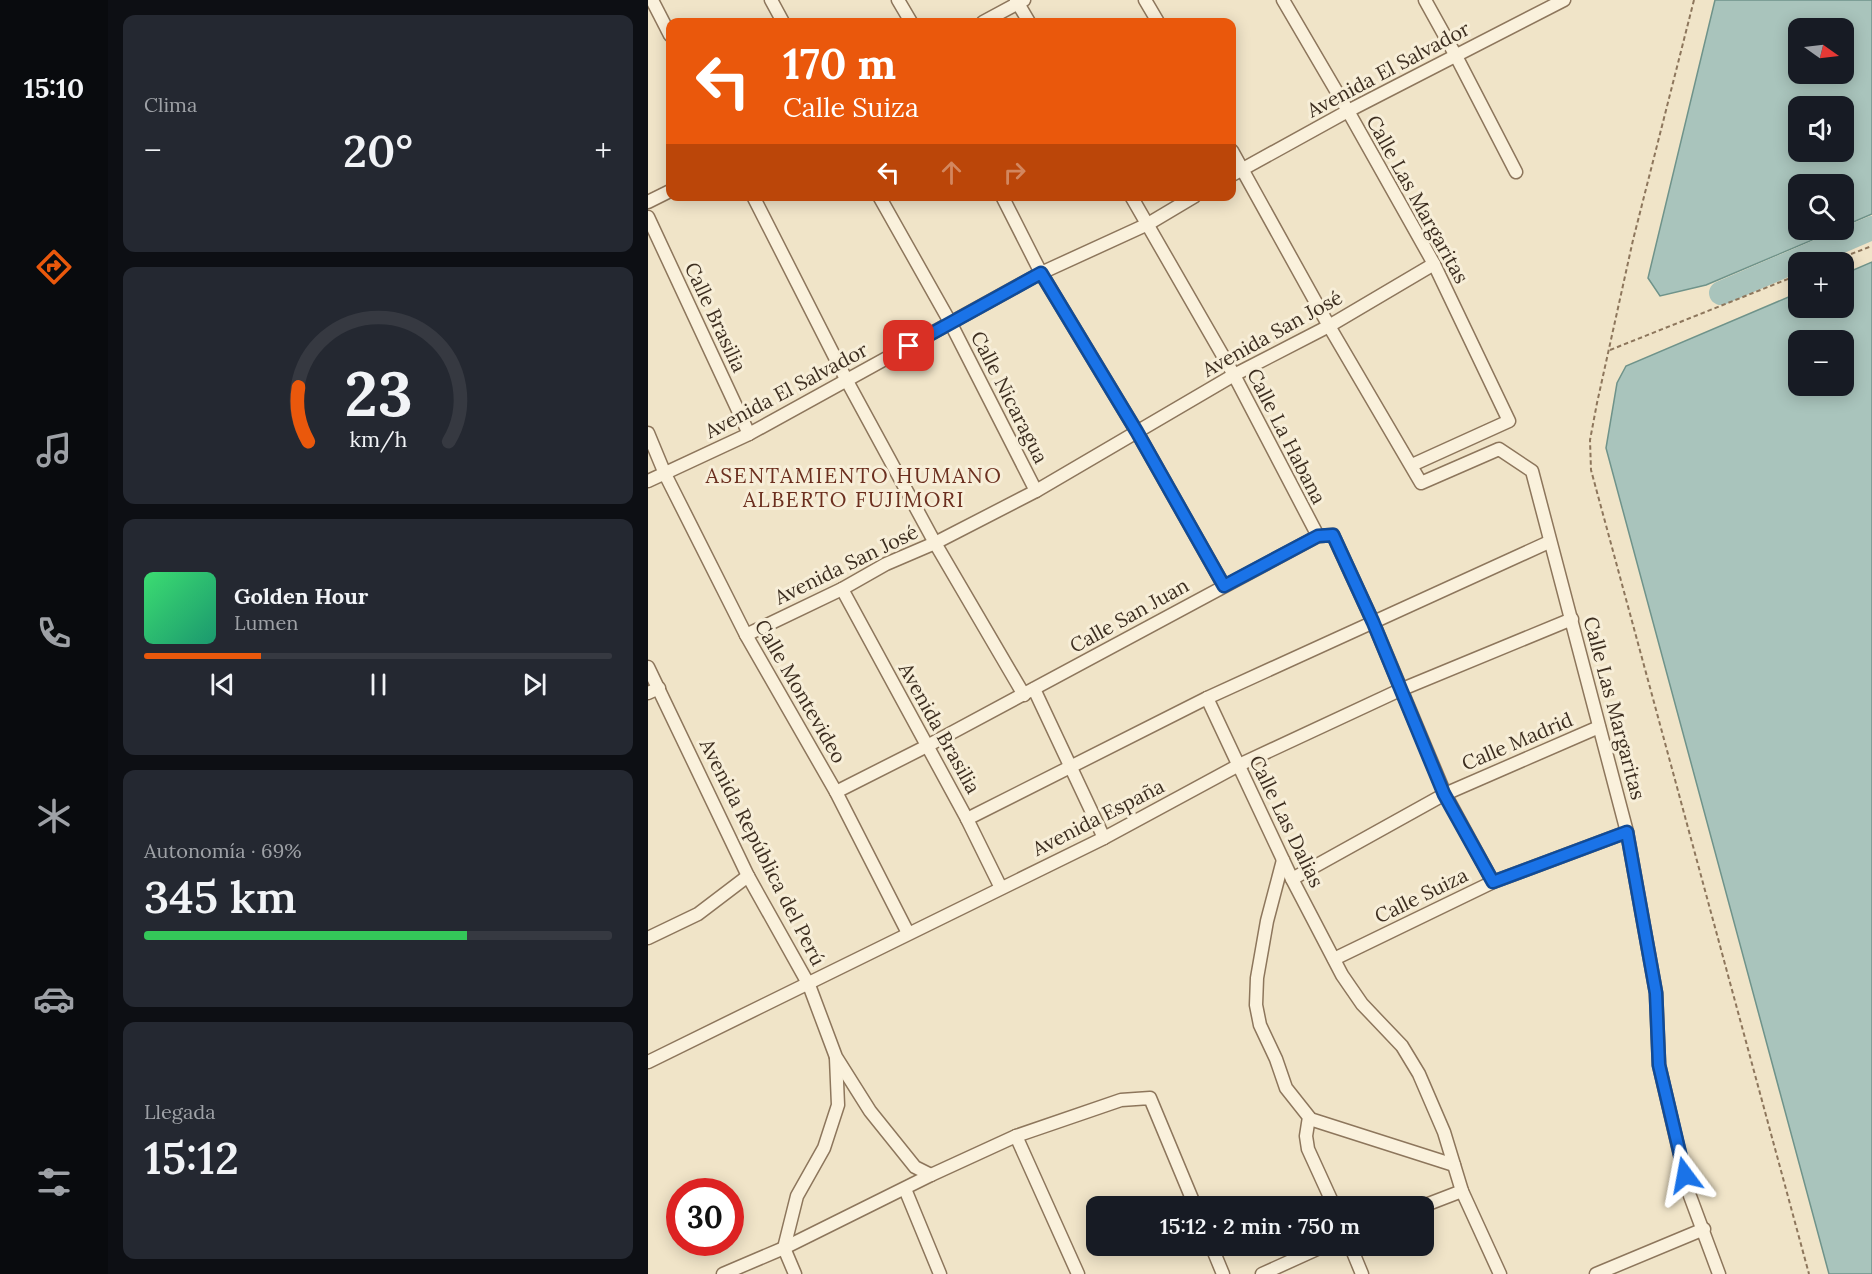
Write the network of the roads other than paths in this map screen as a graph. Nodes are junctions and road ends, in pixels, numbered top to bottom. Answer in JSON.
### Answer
{"nodes":[{"id":1,"x":652,"y":0,"type":"edge"},
{"id":2,"x":771,"y":0,"type":"edge"},
{"id":3,"x":898,"y":0,"type":"edge"},
{"id":4,"x":1145,"y":0,"type":"edge"},
{"id":5,"x":1283,"y":0,"type":"edge"},
{"id":6,"x":1425,"y":0,"type":"edge"},
{"id":7,"x":1564,"y":0,"type":"edge"},
{"id":8,"x":1020,"y":1,"type":"edge"},
{"id":9,"x":781,"y":18,"type":"edge"},
{"id":10,"x":909,"y":18,"type":"edge"},
{"id":11,"x":990,"y":18,"type":"edge"},
{"id":12,"x":1027,"y":18,"type":"edge"},
{"id":13,"x":1156,"y":18,"type":"edge"},
{"id":14,"x":666,"y":27,"type":"edge"},
{"id":15,"x":1456,"y":56,"type":"junction"},
{"id":16,"x":1348,"y":111,"type":"junction"},
{"id":17,"x":1237,"y":172,"type":"edge"},
{"id":18,"x":1516,"y":172,"type":"dead end"},
{"id":19,"x":666,"y":193,"type":"edge"},
{"id":20,"x":756,"y":201,"type":"edge"},
{"id":21,"x":882,"y":201,"type":"edge"},
{"id":22,"x":1005,"y":201,"type":"edge"},
{"id":23,"x":1134,"y":201,"type":"edge"},
{"id":24,"x":1187,"y":201,"type":"edge"},
{"id":25,"x":648,"y":202,"type":"edge"},
{"id":26,"x":648,"y":217,"type":"edge"},
{"id":27,"x":1148,"y":224,"type":"junction"},
{"id":28,"x":1434,"y":264,"type":"junction"},
{"id":29,"x":1041,"y":273,"type":"junction"},
{"id":30,"x":950,"y":322,"type":"junction"},
{"id":31,"x":1329,"y":326,"type":"junction"},
{"id":32,"x":1234,"y":375,"type":"junction"},
{"id":33,"x":847,"y":381,"type":"junction"},
{"id":34,"x":1137,"y":432,"type":"junction"},
{"id":35,"x":648,"y":433,"type":"edge"},
{"id":36,"x":750,"y":434,"type":"junction"},
{"id":37,"x":1412,"y":465,"type":"junction"},
{"id":38,"x":665,"y":474,"type":"junction"},
{"id":39,"x":648,"y":481,"type":"edge"},
{"id":40,"x":1036,"y":491,"type":"junction"},
{"id":41,"x":1318,"y":536,"type":"junction"},
{"id":42,"x":1550,"y":542,"type":"junction"},
{"id":43,"x":935,"y":543,"type":"junction"},
{"id":44,"x":1224,"y":586,"type":"junction"},
{"id":45,"x":842,"y":589,"type":"junction"},
{"id":46,"x":1572,"y":619,"type":"junction"},
{"id":47,"x":1373,"y":622,"type":"junction"},
{"id":48,"x":746,"y":635,"type":"junction"},
{"id":49,"x":648,"y":667,"type":"edge"},
{"id":50,"x":1400,"y":690,"type":"junction"},
{"id":51,"x":654,"y":691,"type":"edge"},
{"id":52,"x":1029,"y":692,"type":"junction"},
{"id":53,"x":1207,"y":698,"type":"junction"},
{"id":54,"x":1599,"y":727,"type":"junction"},
{"id":55,"x":927,"y":746,"type":"junction"},
{"id":56,"x":1239,"y":765,"type":"junction"},
{"id":57,"x":1072,"y":766,"type":"junction"},
{"id":58,"x":836,"y":792,"type":"junction"},
{"id":59,"x":1444,"y":794,"type":"junction"},
{"id":60,"x":967,"y":819,"type":"junction"},
{"id":61,"x":1627,"y":832,"type":"junction"},
{"id":62,"x":1104,"y":838,"type":"junction"},
{"id":63,"x":1284,"y":860,"type":"junction"},
{"id":64,"x":748,"y":876,"type":"junction"},
{"id":65,"x":1292,"y":879,"type":"junction"},
{"id":66,"x":1493,"y":882,"type":"junction"},
{"id":67,"x":1000,"y":888,"type":"junction"},
{"id":68,"x":909,"y":933,"type":"junction"},
{"id":69,"x":648,"y":938,"type":"edge"},
{"id":70,"x":1334,"y":959,"type":"junction"},
{"id":71,"x":809,"y":985,"type":"junction"},
{"id":72,"x":837,"y":1057,"type":"junction"},
{"id":73,"x":648,"y":1062,"type":"edge"},
{"id":74,"x":1310,"y":1119,"type":"junction"},
{"id":75,"x":1016,"y":1136,"type":"junction"},
{"id":76,"x":1454,"y":1165,"type":"junction"},
{"id":77,"x":931,"y":1175,"type":"junction"},
{"id":78,"x":905,"y":1190,"type":"junction"},
{"id":79,"x":1462,"y":1191,"type":"junction"},
{"id":80,"x":1191,"y":1196,"type":"edge"},
{"id":81,"x":1329,"y":1196,"type":"edge"},
{"id":82,"x":1434,"y":1202,"type":"edge"},
{"id":83,"x":1704,"y":1229,"type":"junction"},
{"id":84,"x":784,"y":1248,"type":"junction"},
{"id":85,"x":1216,"y":1256,"type":"edge"},
{"id":86,"x":1302,"y":1256,"type":"edge"},
{"id":87,"x":1355,"y":1256,"type":"edge"},
{"id":88,"x":723,"y":1274,"type":"edge"},
{"id":89,"x":795,"y":1274,"type":"edge"},
{"id":90,"x":940,"y":1274,"type":"edge"},
{"id":91,"x":1078,"y":1274,"type":"edge"},
{"id":92,"x":1223,"y":1274,"type":"edge"},
{"id":93,"x":1262,"y":1274,"type":"edge"},
{"id":94,"x":1362,"y":1274,"type":"edge"},
{"id":95,"x":1500,"y":1274,"type":"edge"},
{"id":96,"x":1596,"y":1274,"type":"edge"},
{"id":97,"x":1719,"y":1274,"type":"edge"}],
"edges":[{"from":1,"to":14,"type":"street"},
{"from":2,"to":9,"type":"street"},
{"from":3,"to":10,"type":"street"},
{"from":4,"to":13,"type":"street"},
{"from":5,"to":16,"type":"street","name":"Calle Las Margaritas"},
{"from":6,"to":15,"type":"street"},
{"from":7,"to":15,"type":"street","name":"Avenida El Salvador"},
{"from":8,"to":11,"type":"street"},
{"from":8,"to":12,"type":"street"},
{"from":15,"to":16,"type":"street","name":"Avenida El Salvador"},
{"from":15,"to":18,"type":"street"},
{"from":16,"to":17,"type":"street","name":"Avenida El Salvador"},
{"from":16,"to":28,"type":"street","name":"Calle Las Margaritas"},
{"from":17,"to":31,"type":"street"},
{"from":19,"to":25,"type":"street"},
{"from":20,"to":33,"type":"street"},
{"from":21,"to":30,"type":"street","name":"Calle Nicaragua"},
{"from":22,"to":29,"type":"street"},
{"from":23,"to":27,"type":"street","name":"Calle La Habana"},
{"from":24,"to":27,"type":"street","name":"Avenida El Salvador"},
{"from":26,"to":36,"type":"street","name":"Calle Brasilia"},
{"from":27,"to":29,"type":"street","name":"Avenida El Salvador"},
{"from":27,"to":32,"type":"street","name":"Calle La Habana"},
{"from":28,"to":31,"type":"street","name":"Avenida San José"},
{"from":28,"to":37,"type":"street","name":"Calle Las Margaritas"},
{"from":29,"to":30,"type":"street","name":"Avenida El Salvador"},
{"from":29,"to":34,"type":"street"},
{"from":30,"to":33,"type":"street","name":"Avenida El Salvador"},
{"from":30,"to":40,"type":"street","name":"Calle Nicaragua"},
{"from":31,"to":32,"type":"street","name":"Avenida San José"},
{"from":31,"to":37,"type":"street"},
{"from":32,"to":34,"type":"street","name":"Avenida San José"},
{"from":32,"to":41,"type":"street","name":"Calle La Habana"},
{"from":33,"to":36,"type":"street","name":"Avenida El Salvador"},
{"from":33,"to":43,"type":"street"},
{"from":34,"to":40,"type":"street","name":"Avenida San José"},
{"from":34,"to":44,"type":"street"},
{"from":35,"to":38,"type":"street","name":"Calle Montevideo"},
{"from":36,"to":38,"type":"street","name":"Avenida El Salvador"},
{"from":37,"to":42,"type":"street","name":"Calle Las Margaritas"},
{"from":38,"to":39,"type":"street","name":"Avenida El Salvador"},
{"from":38,"to":48,"type":"street","name":"Calle Montevideo"},
{"from":40,"to":43,"type":"street","name":"Avenida San José"},
{"from":41,"to":44,"type":"street","name":"Calle San Juan"},
{"from":41,"to":47,"type":"street"},
{"from":42,"to":46,"type":"street","name":"Calle Las Margaritas"},
{"from":42,"to":47,"type":"street"},
{"from":43,"to":45,"type":"street","name":"Avenida San José"},
{"from":43,"to":52,"type":"street"},
{"from":44,"to":52,"type":"street","name":"Calle San Juan"},
{"from":45,"to":48,"type":"street","name":"Avenida San José"},
{"from":45,"to":55,"type":"street","name":"Avenida Brasilia"},
{"from":46,"to":50,"type":"street","name":"Avenida España"},
{"from":46,"to":54,"type":"street","name":"Calle Las Margaritas"},
{"from":47,"to":50,"type":"street"},
{"from":47,"to":53,"type":"street"},
{"from":48,"to":58,"type":"street","name":"Calle Montevideo"},
{"from":49,"to":51,"type":"street","name":"Avenida República del Perú"},
{"from":50,"to":56,"type":"street","name":"Avenida España"},
{"from":50,"to":59,"type":"street"},
{"from":51,"to":64,"type":"street","name":"Avenida República del Perú"},
{"from":52,"to":55,"type":"street","name":"Calle San Juan"},
{"from":52,"to":57,"type":"street"},
{"from":53,"to":56,"type":"street","name":"Calle Las Dalias"},
{"from":53,"to":57,"type":"street"},
{"from":54,"to":59,"type":"street","name":"Calle Madrid"},
{"from":54,"to":61,"type":"street","name":"Calle Las Margaritas"},
{"from":55,"to":58,"type":"street","name":"Calle San Juan"},
{"from":55,"to":60,"type":"street","name":"Avenida Brasilia"},
{"from":56,"to":62,"type":"street","name":"Avenida España"},
{"from":56,"to":63,"type":"street","name":"Calle Las Dalias"},
{"from":57,"to":60,"type":"street"},
{"from":57,"to":62,"type":"street"},
{"from":58,"to":68,"type":"street","name":"Calle Montevideo"},
{"from":59,"to":65,"type":"street","name":"Calle Madrid"},
{"from":59,"to":66,"type":"street"},
{"from":60,"to":67,"type":"street","name":"Avenida Brasilia"},
{"from":61,"to":66,"type":"street","name":"Calle Suiza"},
{"from":61,"to":83,"type":"street","name":"Calle Las Margaritas"},
{"from":62,"to":67,"type":"street","name":"Avenida España"},
{"from":63,"to":65,"type":"street","name":"Calle Las Dalias"},
{"from":63,"to":74,"type":"street"},
{"from":64,"to":69,"type":"street"},
{"from":64,"to":71,"type":"street","name":"Avenida República del Perú"},
{"from":65,"to":70,"type":"street","name":"Calle Las Dalias"},
{"from":66,"to":70,"type":"street","name":"Calle Suiza"},
{"from":67,"to":68,"type":"street","name":"Avenida España"},
{"from":68,"to":71,"type":"street","name":"Avenida España"},
{"from":70,"to":76,"type":"street","name":"Calle Las Dalias"},
{"from":71,"to":72,"type":"street","name":"Avenida República del Perú"},
{"from":71,"to":73,"type":"street","name":"Avenida España"},
{"from":72,"to":77,"type":"street"},
{"from":72,"to":84,"type":"street"},
{"from":74,"to":76,"type":"street"},
{"from":74,"to":81,"type":"street"},
{"from":75,"to":77,"type":"street"},
{"from":75,"to":80,"type":"street"},
{"from":75,"to":91,"type":"street"},
{"from":76,"to":79,"type":"street","name":"Calle Las Dalias"},
{"from":77,"to":78,"type":"street"},
{"from":78,"to":84,"type":"street"},
{"from":78,"to":90,"type":"street"},
{"from":79,"to":82,"type":"street"},
{"from":79,"to":95,"type":"street","name":"Calle Las Dalias"},
{"from":83,"to":96,"type":"street"},
{"from":83,"to":97,"type":"street","name":"Calle Las Margaritas"},
{"from":84,"to":88,"type":"street"},
{"from":84,"to":89,"type":"street"},
{"from":85,"to":92,"type":"street"},
{"from":86,"to":93,"type":"street"},
{"from":87,"to":94,"type":"street"}]}
